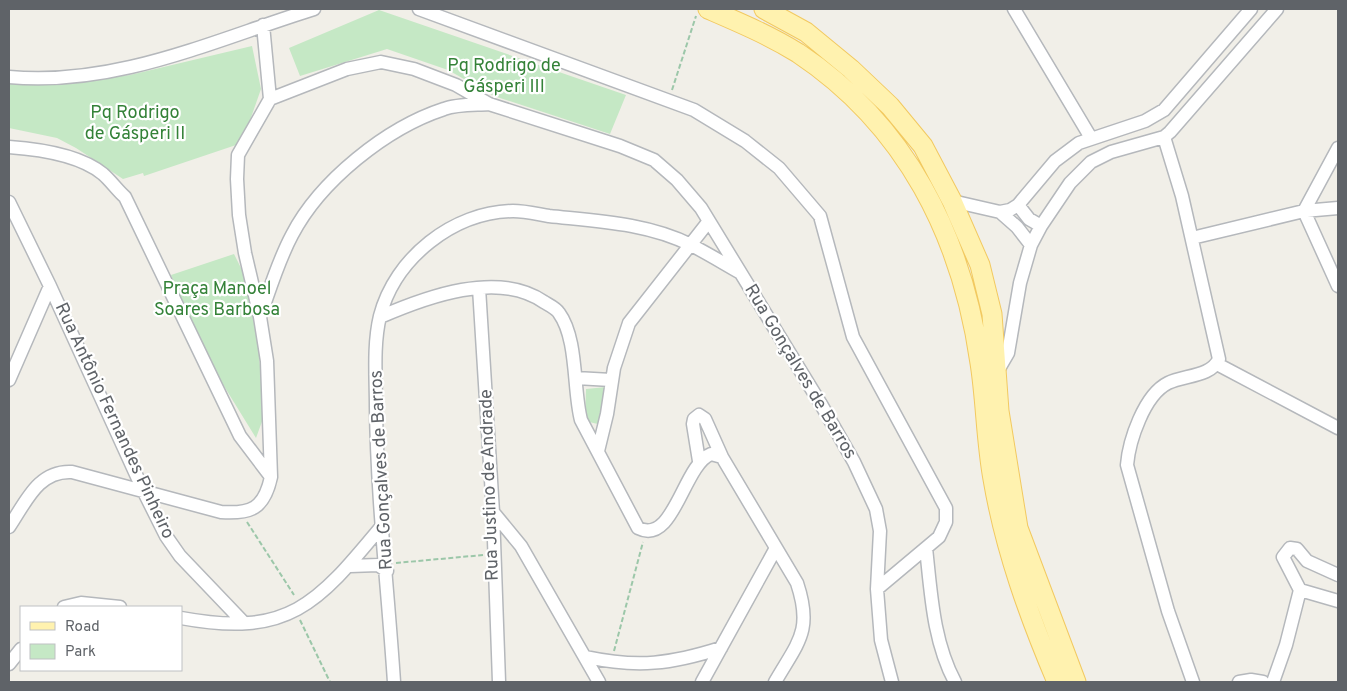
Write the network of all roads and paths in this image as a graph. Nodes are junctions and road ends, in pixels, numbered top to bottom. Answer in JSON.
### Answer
{"nodes":[{"id":1,"x":314,"y":9,"type":"edge"},
{"id":2,"x":419,"y":9,"type":"edge"},
{"id":3,"x":698,"y":9,"type":"edge"},
{"id":4,"x":708,"y":9,"type":"edge"},
{"id":5,"x":764,"y":9,"type":"edge"},
{"id":6,"x":1014,"y":9,"type":"edge"},
{"id":7,"x":1251,"y":9,"type":"edge"},
{"id":8,"x":1277,"y":9,"type":"edge"},
{"id":9,"x":262,"y":25,"type":"junction"},
{"id":10,"x":9,"y":77,"type":"edge"},
{"id":11,"x":456,"y":85,"type":"junction"},
{"id":12,"x":270,"y":99,"type":"junction"},
{"id":13,"x":669,"y":100,"type":"junction"},
{"id":14,"x":489,"y":104,"type":"junction"},
{"id":15,"x":445,"y":108,"type":"junction"},
{"id":16,"x":1164,"y":137,"type":"junction"},
{"id":17,"x":1091,"y":138,"type":"junction"},
{"id":18,"x":9,"y":147,"type":"edge"},
{"id":19,"x":1338,"y":148,"type":"edge"},
{"id":20,"x":952,"y":201,"type":"junction"},
{"id":21,"x":9,"y":202,"type":"edge"},
{"id":22,"x":1018,"y":205,"type":"junction"},
{"id":23,"x":1338,"y":208,"type":"edge"},
{"id":24,"x":1000,"y":212,"type":"junction"},
{"id":25,"x":1304,"y":212,"type":"junction"},
{"id":26,"x":710,"y":221,"type":"junction"},
{"id":27,"x":1041,"y":226,"type":"junction"},
{"id":28,"x":1192,"y":238,"type":"junction"},
{"id":29,"x":690,"y":244,"type":"junction"},
{"id":30,"x":1031,"y":245,"type":"junction"},
{"id":31,"x":741,"y":274,"type":"junction"},
{"id":32,"x":1338,"y":281,"type":"edge"},
{"id":33,"x":50,"y":286,"type":"junction"},
{"id":34,"x":479,"y":288,"type":"junction"},
{"id":35,"x":260,"y":317,"type":"junction"},
{"id":36,"x":380,"y":317,"type":"junction"},
{"id":37,"x":9,"y":347,"type":"edge"},
{"id":38,"x":16,"y":361,"type":"junction"},
{"id":39,"x":1217,"y":364,"type":"junction"},
{"id":40,"x":996,"y":372,"type":"junction"},
{"id":41,"x":576,"y":378,"type":"junction"},
{"id":42,"x":9,"y":380,"type":"edge"},
{"id":43,"x":612,"y":380,"type":"junction"},
{"id":44,"x":1338,"y":428,"type":"edge"},
{"id":45,"x":598,"y":451,"type":"junction"},
{"id":46,"x":722,"y":458,"type":"junction"},
{"id":47,"x":699,"y":461,"type":"junction"},
{"id":48,"x":271,"y":478,"type":"junction"},
{"id":49,"x":144,"y":492,"type":"junction"},
{"id":50,"x":493,"y":512,"type":"junction"},
{"id":51,"x":242,"y":513,"type":"junction"},
{"id":52,"x":9,"y":527,"type":"edge"},
{"id":53,"x":382,"y":527,"type":"junction"},
{"id":54,"x":645,"y":532,"type":"junction"},
{"id":55,"x":521,"y":546,"type":"junction"},
{"id":56,"x":776,"y":548,"type":"junction"},
{"id":57,"x":926,"y":548,"type":"junction"},
{"id":58,"x":493,"y":551,"type":"junction"},
{"id":59,"x":350,"y":566,"type":"junction"},
{"id":60,"x":387,"y":567,"type":"junction"},
{"id":61,"x":1338,"y":575,"type":"edge"},
{"id":62,"x":877,"y":589,"type":"junction"},
{"id":63,"x":1300,"y":590,"type":"junction"},
{"id":64,"x":1338,"y":601,"type":"edge"},
{"id":65,"x":68,"y":606,"type":"edge"},
{"id":66,"x":110,"y":606,"type":"edge"},
{"id":67,"x":299,"y":609,"type":"junction"},
{"id":68,"x":182,"y":618,"type":"edge"},
{"id":69,"x":244,"y":623,"type":"junction"},
{"id":70,"x":721,"y":648,"type":"junction"},
{"id":71,"x":20,"y":650,"type":"edge"},
{"id":72,"x":586,"y":657,"type":"junction"},
{"id":73,"x":612,"y":662,"type":"junction"},
{"id":74,"x":9,"y":664,"type":"edge"},
{"id":75,"x":330,"y":682,"type":"edge"},
{"id":76,"x":394,"y":682,"type":"edge"},
{"id":77,"x":499,"y":682,"type":"edge"},
{"id":78,"x":599,"y":682,"type":"edge"},
{"id":79,"x":702,"y":682,"type":"edge"},
{"id":80,"x":775,"y":682,"type":"edge"},
{"id":81,"x":892,"y":682,"type":"edge"},
{"id":82,"x":955,"y":682,"type":"edge"},
{"id":83,"x":1057,"y":682,"type":"edge"},
{"id":84,"x":1076,"y":682,"type":"edge"},
{"id":85,"x":1193,"y":682,"type":"edge"},
{"id":86,"x":1239,"y":682,"type":"edge"},
{"id":87,"x":1263,"y":682,"type":"edge"},
{"id":88,"x":1273,"y":682,"type":"edge"}],
"edges":[{"from":1,"to":9,"type":"street"},
{"from":2,"to":13,"type":"street"},
{"from":3,"to":13,"type":"path"},
{"from":4,"to":83,"type":"main road"},
{"from":5,"to":20,"type":"main road"},
{"from":6,"to":17,"type":"street"},
{"from":7,"to":17,"type":"street"},
{"from":8,"to":16,"type":"street"},
{"from":9,"to":10,"type":"street"},
{"from":9,"to":12,"type":"street"},
{"from":11,"to":12,"type":"street"},
{"from":11,"to":14,"type":"street"},
{"from":11,"to":15,"type":"street"},
{"from":12,"to":35,"type":"street"},
{"from":13,"to":57,"type":"street"},
{"from":14,"to":15,"type":"street"},
{"from":14,"to":26,"type":"street"},
{"from":15,"to":35,"type":"street"},
{"from":16,"to":27,"type":"street"},
{"from":16,"to":28,"type":"street"},
{"from":17,"to":22,"type":"street"},
{"from":18,"to":48,"type":"street"},
{"from":19,"to":25,"type":"street"},
{"from":20,"to":24,"type":"street"},
{"from":20,"to":40,"type":"main road"},
{"from":21,"to":33,"type":"street","name":"Rua Antônio Fernandes Pinheiro"},
{"from":22,"to":24,"type":"street"},
{"from":22,"to":27,"type":"street"},
{"from":23,"to":25,"type":"street"},
{"from":24,"to":30,"type":"street"},
{"from":25,"to":28,"type":"street"},
{"from":25,"to":32,"type":"street"},
{"from":26,"to":29,"type":"street"},
{"from":26,"to":31,"type":"street"},
{"from":27,"to":30,"type":"street"},
{"from":28,"to":39,"type":"street"},
{"from":29,"to":31,"type":"street","name":"Rua Gonçalves de Barros"},
{"from":29,"to":36,"type":"street","name":"Rua Gonçalves de Barros"},
{"from":29,"to":43,"type":"street"},
{"from":30,"to":40,"type":"street"},
{"from":31,"to":62,"type":"street","name":"Rua Gonçalves de Barros"},
{"from":33,"to":38,"type":"street"},
{"from":33,"to":49,"type":"street","name":"Rua Antônio Fernandes Pinheiro"},
{"from":34,"to":36,"type":"street"},
{"from":34,"to":41,"type":"street"},
{"from":34,"to":50,"type":"street","name":"Rua Justino de Andrade"},
{"from":35,"to":48,"type":"street"},
{"from":36,"to":53,"type":"street","name":"Rua Gonçalves de Barros"},
{"from":37,"to":38,"type":"street"},
{"from":38,"to":42,"type":"street"},
{"from":39,"to":44,"type":"street"},
{"from":39,"to":85,"type":"street"},
{"from":40,"to":84,"type":"main road"},
{"from":41,"to":43,"type":"street"},
{"from":41,"to":45,"type":"street"},
{"from":43,"to":45,"type":"street"},
{"from":45,"to":54,"type":"street"},
{"from":46,"to":47,"type":"street"},
{"from":46,"to":47,"type":"street"},
{"from":46,"to":56,"type":"street"},
{"from":47,"to":54,"type":"street"},
{"from":48,"to":51,"type":"street"},
{"from":49,"to":51,"type":"street"},
{"from":49,"to":52,"type":"street"},
{"from":49,"to":69,"type":"street","name":"Rua Antônio Fernandes Pinheiro"},
{"from":50,"to":55,"type":"street"},
{"from":50,"to":58,"type":"street","name":"Rua Justino de Andrade"},
{"from":51,"to":67,"type":"path"},
{"from":53,"to":59,"type":"street"},
{"from":53,"to":60,"type":"street","name":"Rua Gonçalves de Barros"},
{"from":54,"to":73,"type":"path"},
{"from":55,"to":58,"type":"street"},
{"from":55,"to":72,"type":"street"},
{"from":56,"to":70,"type":"street"},
{"from":56,"to":80,"type":"street"},
{"from":57,"to":62,"type":"street"},
{"from":57,"to":82,"type":"street"},
{"from":58,"to":60,"type":"path"},
{"from":58,"to":77,"type":"street","name":"Rua Justino de Andrade"},
{"from":59,"to":60,"type":"street"},
{"from":59,"to":67,"type":"street"},
{"from":60,"to":76,"type":"street","name":"Rua Gonçalves de Barros"},
{"from":61,"to":63,"type":"street"},
{"from":62,"to":81,"type":"street","name":"Rua Gonçalves de Barros"},
{"from":63,"to":64,"type":"street"},
{"from":63,"to":88,"type":"street"},
{"from":65,"to":66,"type":"street"},
{"from":67,"to":69,"type":"street"},
{"from":67,"to":75,"type":"path"},
{"from":68,"to":69,"type":"street"},
{"from":70,"to":73,"type":"street"},
{"from":70,"to":79,"type":"street"},
{"from":71,"to":74,"type":"street"},
{"from":72,"to":73,"type":"street"},
{"from":72,"to":78,"type":"street"},
{"from":86,"to":87,"type":"street"}]}
